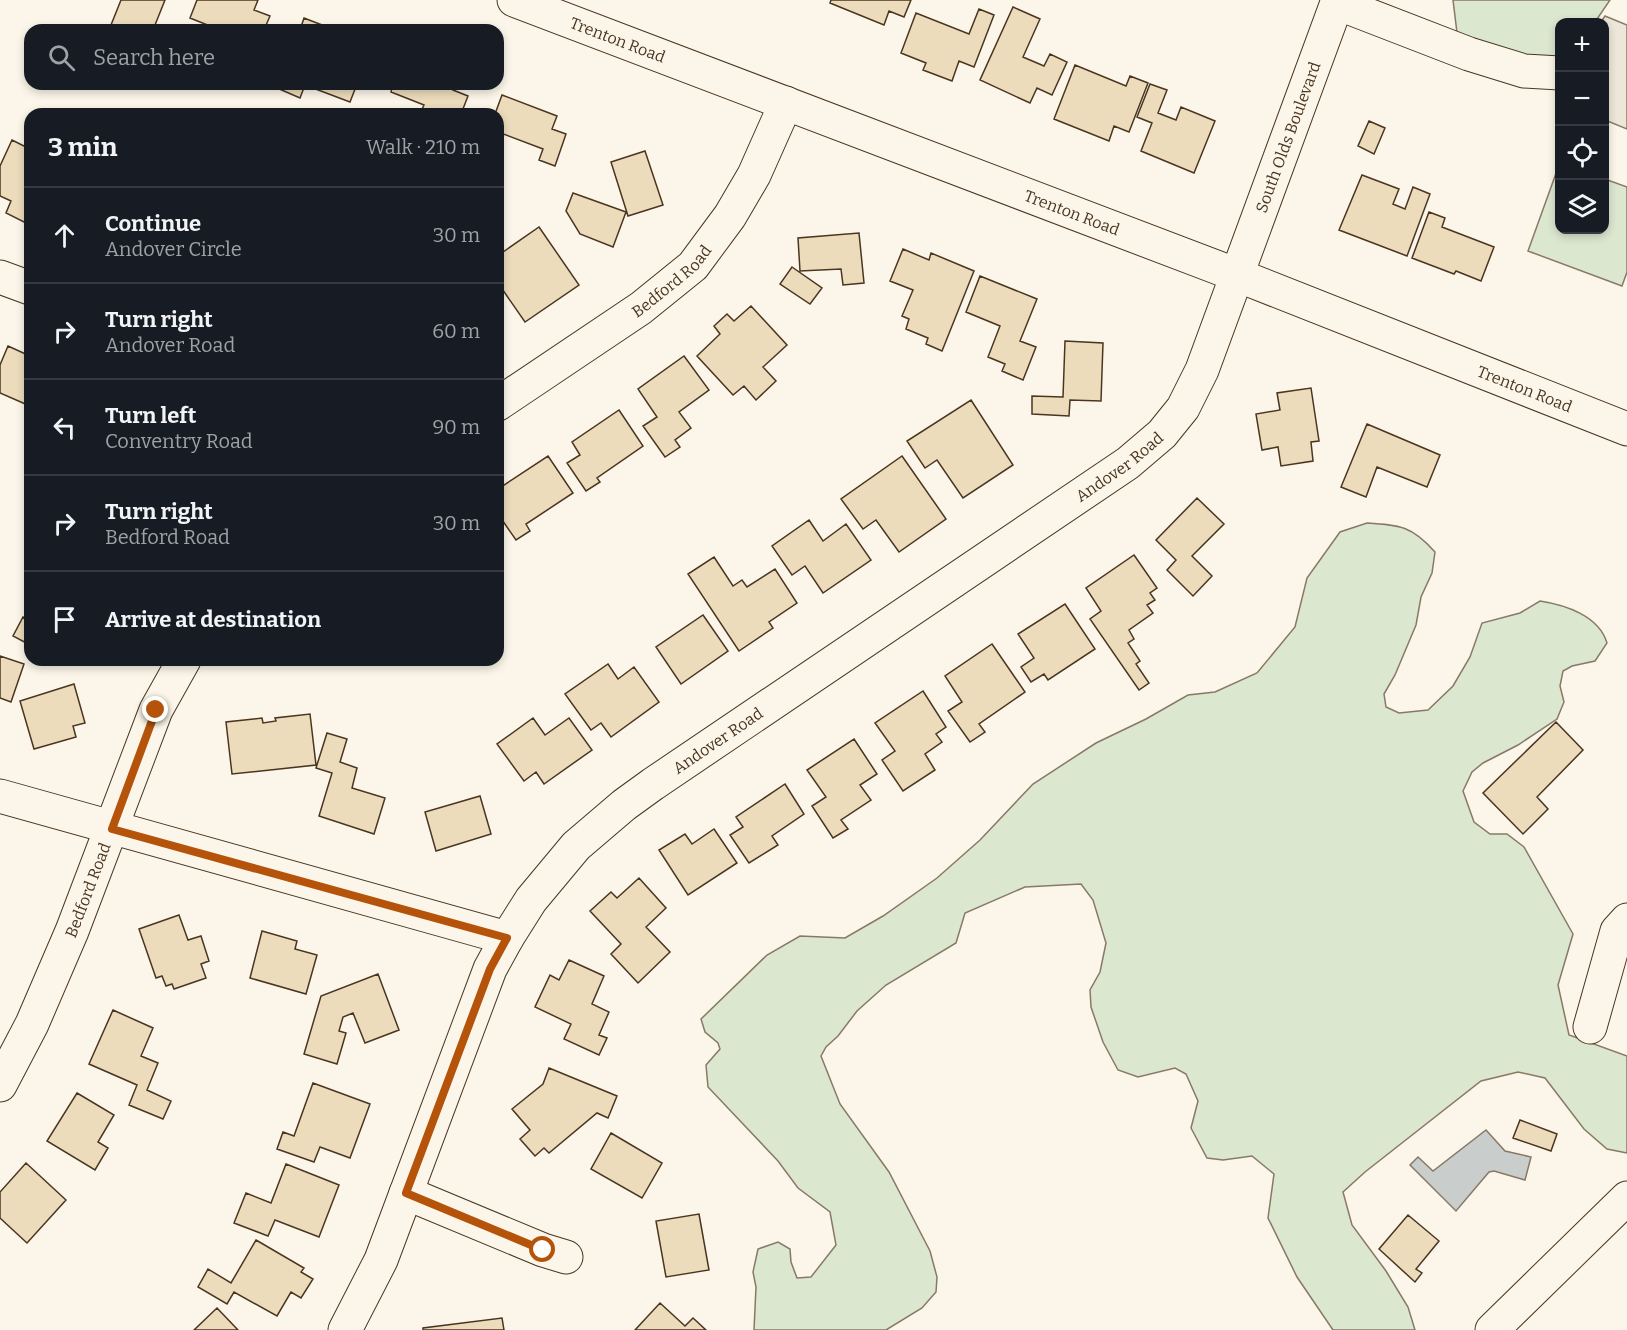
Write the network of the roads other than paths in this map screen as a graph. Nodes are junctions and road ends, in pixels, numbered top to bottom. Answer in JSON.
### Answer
{"nodes":[{"id":1,"x":514,"y":0,"type":"edge"},
{"id":2,"x":1338,"y":1,"type":"edge"},
{"id":3,"x":1555,"y":73,"type":"edge"},
{"id":4,"x":786,"y":104,"type":"junction"},
{"id":5,"x":1237,"y":275,"type":"junction"},
{"id":6,"x":0,"y":277,"type":"edge"},
{"id":7,"x":24,"y":286,"type":"edge"},
{"id":8,"x":504,"y":400,"type":"edge"},
{"id":9,"x":1627,"y":429,"type":"edge"},
{"id":10,"x":181,"y":666,"type":"edge"},
{"id":11,"x":0,"y":796,"type":"edge"},
{"id":12,"x":112,"y":829,"type":"junction"},
{"id":13,"x":1627,"y":920,"type":"edge"},
{"id":14,"x":507,"y":938,"type":"junction"},
{"id":15,"x":1590,"y":1027,"type":"dead end"},
{"id":16,"x":0,"y":1085,"type":"edge"},
{"id":17,"x":406,"y":1193,"type":"junction"},
{"id":18,"x":1627,"y":1198,"type":"edge"},
{"id":19,"x":567,"y":1257,"type":"dead end"},
{"id":20,"x":345,"y":1330,"type":"edge"},
{"id":21,"x":1492,"y":1330,"type":"edge"}],
"edges":[{"from":1,"to":4,"type":"street","name":"Trenton Road"},
{"from":2,"to":3,"type":"street"},
{"from":2,"to":5,"type":"street","name":"South Olds Boulevard"},
{"from":4,"to":5,"type":"street","name":"Trenton Road"},
{"from":4,"to":8,"type":"street","name":"Bedford Road"},
{"from":5,"to":9,"type":"street","name":"Trenton Road"},
{"from":5,"to":14,"type":"street","name":"Andover Road"},
{"from":6,"to":7,"type":"street"},
{"from":10,"to":12,"type":"street","name":"Bedford Road"},
{"from":11,"to":12,"type":"street"},
{"from":12,"to":14,"type":"street"},
{"from":12,"to":16,"type":"street","name":"Bedford Road"},
{"from":13,"to":15,"type":"street"},
{"from":14,"to":17,"type":"street","name":"Andover Road"},
{"from":17,"to":19,"type":"street"},
{"from":17,"to":20,"type":"street","name":"Andover Road"},
{"from":18,"to":21,"type":"street"}]}
